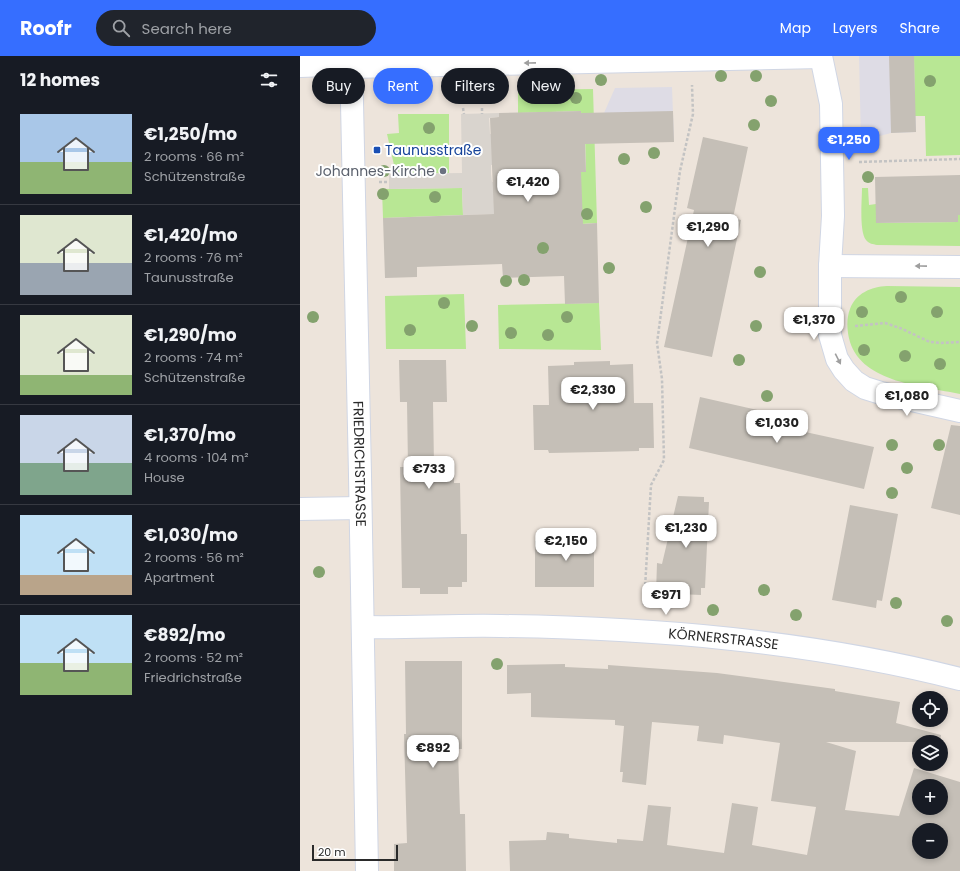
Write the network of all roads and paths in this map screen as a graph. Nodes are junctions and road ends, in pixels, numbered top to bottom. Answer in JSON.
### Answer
{"nodes":[{"id":1,"x":821,"y":57,"type":"edge"},
{"id":2,"x":351,"y":62,"type":"edge"},
{"id":3,"x":300,"y":66,"type":"edge"},
{"id":4,"x":692,"y":82,"type":"dead end"},
{"id":5,"x":463,"y":108,"type":"dead end"},
{"id":6,"x":482,"y":108,"type":"dead end"},
{"id":7,"x":464,"y":114,"type":"dead end"},
{"id":8,"x":482,"y":114,"type":"dead end"},
{"id":9,"x":960,"y":159,"type":"edge"},
{"id":10,"x":855,"y":162,"type":"dead end"},
{"id":11,"x":377,"y":182,"type":"dead end"},
{"id":12,"x":389,"y":182,"type":"dead end"},
{"id":13,"x":830,"y":266,"type":"junction"},
{"id":14,"x":960,"y":267,"type":"edge"},
{"id":15,"x":852,"y":327,"type":"dead end"},
{"id":16,"x":960,"y":342,"type":"edge"},
{"id":17,"x":960,"y":411,"type":"edge"},
{"id":18,"x":360,"y":508,"type":"junction"},
{"id":19,"x":300,"y":509,"type":"edge"},
{"id":20,"x":644,"y":610,"type":"dead end"},
{"id":21,"x":364,"y":627,"type":"junction"},
{"id":22,"x":960,"y":679,"type":"edge"},
{"id":23,"x":366,"y":871,"type":"edge"}],
"edges":[{"from":1,"to":2,"type":"street","one_way":true},
{"from":1,"to":13,"type":"street"},
{"from":2,"to":3,"type":"street"},
{"from":2,"to":18,"type":"street","name":"FRIEDRICHSTRASSE"},
{"from":4,"to":20,"type":"path"},
{"from":5,"to":7,"type":"path"},
{"from":6,"to":8,"type":"path"},
{"from":9,"to":10,"type":"path"},
{"from":11,"to":12,"type":"path"},
{"from":14,"to":13,"type":"street","one_way":true},
{"from":13,"to":17,"type":"street","one_way":true},
{"from":15,"to":16,"type":"path"},
{"from":18,"to":19,"type":"street"},
{"from":18,"to":21,"type":"street","name":"FRIEDRICHSTRASSE"},
{"from":21,"to":22,"type":"street","name":"KÖRNERSTRASSE"},
{"from":21,"to":23,"type":"street","name":"FRIEDRICHSTRASSE"}]}
